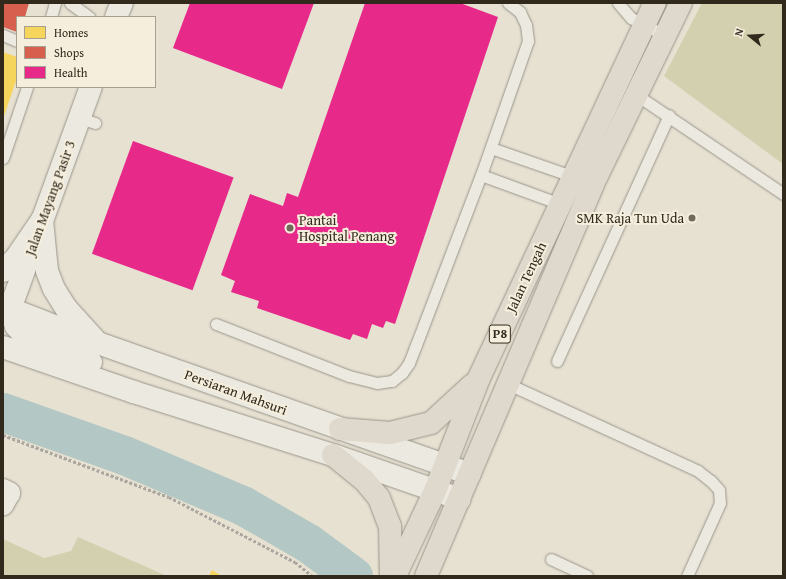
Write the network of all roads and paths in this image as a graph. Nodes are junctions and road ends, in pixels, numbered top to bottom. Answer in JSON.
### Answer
{"nodes":[{"id":1,"x":56,"y":3,"type":"edge"},
{"id":2,"x":70,"y":3,"type":"edge"},
{"id":3,"x":122,"y":3,"type":"edge"},
{"id":4,"x":508,"y":3,"type":"edge"},
{"id":5,"x":618,"y":3,"type":"edge"},
{"id":6,"x":655,"y":3,"type":"edge"},
{"id":7,"x":681,"y":3,"type":"edge"},
{"id":8,"x":50,"y":16,"type":"edge"},
{"id":9,"x":88,"y":16,"type":"edge"},
{"id":10,"x":116,"y":16,"type":"edge"},
{"id":11,"x":644,"y":25,"type":"junction"},
{"id":12,"x":664,"y":35,"type":"junction"},
{"id":13,"x":3,"y":36,"type":"edge"},
{"id":14,"x":16,"y":41,"type":"edge"},
{"id":15,"x":27,"y":88,"type":"edge"},
{"id":16,"x":91,"y":88,"type":"edge"},
{"id":17,"x":635,"y":94,"type":"junction"},
{"id":18,"x":669,"y":115,"type":"junction"},
{"id":19,"x":491,"y":148,"type":"junction"},
{"id":20,"x":3,"y":158,"type":"edge"},
{"id":21,"x":481,"y":175,"type":"junction"},
{"id":22,"x":583,"y":180,"type":"junction"},
{"id":23,"x":783,"y":194,"type":"edge"},
{"id":24,"x":561,"y":204,"type":"junction"},
{"id":25,"x":581,"y":211,"type":"junction"},
{"id":26,"x":42,"y":220,"type":"junction"},
{"id":27,"x":3,"y":271,"type":"edge"},
{"id":28,"x":5,"y":310,"type":"edge"},
{"id":29,"x":216,"y":324,"type":"dead end"},
{"id":30,"x":98,"y":343,"type":"junction"},
{"id":31,"x":3,"y":347,"type":"edge"},
{"id":32,"x":557,"y":361,"type":"dead end"},
{"id":33,"x":479,"y":378,"type":"junction"},
{"id":34,"x":506,"y":383,"type":"junction"},
{"id":35,"x":134,"y":392,"type":"junction"},
{"id":36,"x":340,"y":428,"type":"junction"},
{"id":37,"x":3,"y":435,"type":"edge"},
{"id":38,"x":333,"y":455,"type":"junction"},
{"id":39,"x":444,"y":466,"type":"junction"},
{"id":40,"x":470,"y":474,"type":"junction"},
{"id":41,"x":435,"y":491,"type":"junction"},
{"id":42,"x":460,"y":499,"type":"junction"},
{"id":43,"x":551,"y":559,"type":"dead end"},
{"id":44,"x":312,"y":576,"type":"edge"},
{"id":45,"x":391,"y":576,"type":"edge"},
{"id":46,"x":395,"y":576,"type":"edge"},
{"id":47,"x":426,"y":576,"type":"edge"},
{"id":48,"x":587,"y":576,"type":"edge"},
{"id":49,"x":687,"y":576,"type":"edge"}],
"edges":[{"from":1,"to":8,"type":"lane"},
{"from":2,"to":9,"type":"lane"},
{"from":3,"to":10,"type":"street"},
{"from":4,"to":19,"type":"lane"},
{"from":5,"to":11,"type":"lane"},
{"from":6,"to":11,"type":"main road","name":"Jalan Tengah","number":"P8"},
{"from":7,"to":12,"type":"main road","name":"Jalan Tengah","number":"P8"},
{"from":11,"to":12,"type":"lane"},
{"from":11,"to":22,"type":"main road","name":"Jalan Tengah","number":"P8"},
{"from":12,"to":17,"type":"main road","name":"Jalan Tengah","number":"P8"},
{"from":13,"to":14,"type":"lane"},
{"from":15,"to":20,"type":"lane"},
{"from":16,"to":26,"type":"street","name":"Jalan Mayang Pasir 3"},
{"from":17,"to":18,"type":"lane"},
{"from":17,"to":22,"type":"main road","name":"Jalan Tengah","number":"P8"},
{"from":18,"to":23,"type":"lane"},
{"from":18,"to":32,"type":"lane"},
{"from":19,"to":21,"type":"lane"},
{"from":19,"to":22,"type":"lane"},
{"from":21,"to":24,"type":"lane"},
{"from":21,"to":29,"type":"lane"},
{"from":22,"to":24,"type":"main road","name":"Jalan Tengah","number":"P8"},
{"from":22,"to":25,"type":"main road","name":"Jalan Tengah","number":"P8"},
{"from":24,"to":25,"type":"lane"},
{"from":24,"to":33,"type":"main road","name":"Jalan Tengah","number":"P8"},
{"from":25,"to":34,"type":"main road","name":"Jalan Tengah","number":"P8"},
{"from":26,"to":27,"type":"street"},
{"from":26,"to":28,"type":"street","name":"Jalan Mayang Pasir 3"},
{"from":26,"to":30,"type":"street"},
{"from":28,"to":30,"type":"street","name":"Persiaran Mahsuri"},
{"from":28,"to":35,"type":"street"},
{"from":30,"to":36,"type":"street","name":"Persiaran Mahsuri"},
{"from":31,"to":35,"type":"street","name":"Persiaran Mahsuri"},
{"from":33,"to":36,"type":"main road"},
{"from":33,"to":39,"type":"main road","name":"Jalan Tengah","number":"P8"},
{"from":34,"to":40,"type":"main road","name":"Jalan Tengah","number":"P8"},
{"from":34,"to":49,"type":"lane"},
{"from":35,"to":38,"type":"street","name":"Persiaran Mahsuri"},
{"from":36,"to":39,"type":"street","name":"Persiaran Mahsuri"},
{"from":37,"to":44,"type":"path"},
{"from":38,"to":41,"type":"street","name":"Persiaran Mahsuri"},
{"from":38,"to":45,"type":"main road"},
{"from":39,"to":40,"type":"street","name":"Persiaran Mahsuri"},
{"from":39,"to":41,"type":"main road","name":"Jalan Tengah","number":"P8"},
{"from":40,"to":42,"type":"main road","name":"Jalan Tengah","number":"P8"},
{"from":41,"to":42,"type":"street","name":"Persiaran Mahsuri"},
{"from":41,"to":46,"type":"main road","name":"Jalan Tengah","number":"P8"},
{"from":42,"to":47,"type":"main road","name":"Jalan Tengah","number":"P8"},
{"from":43,"to":48,"type":"lane"}]}
